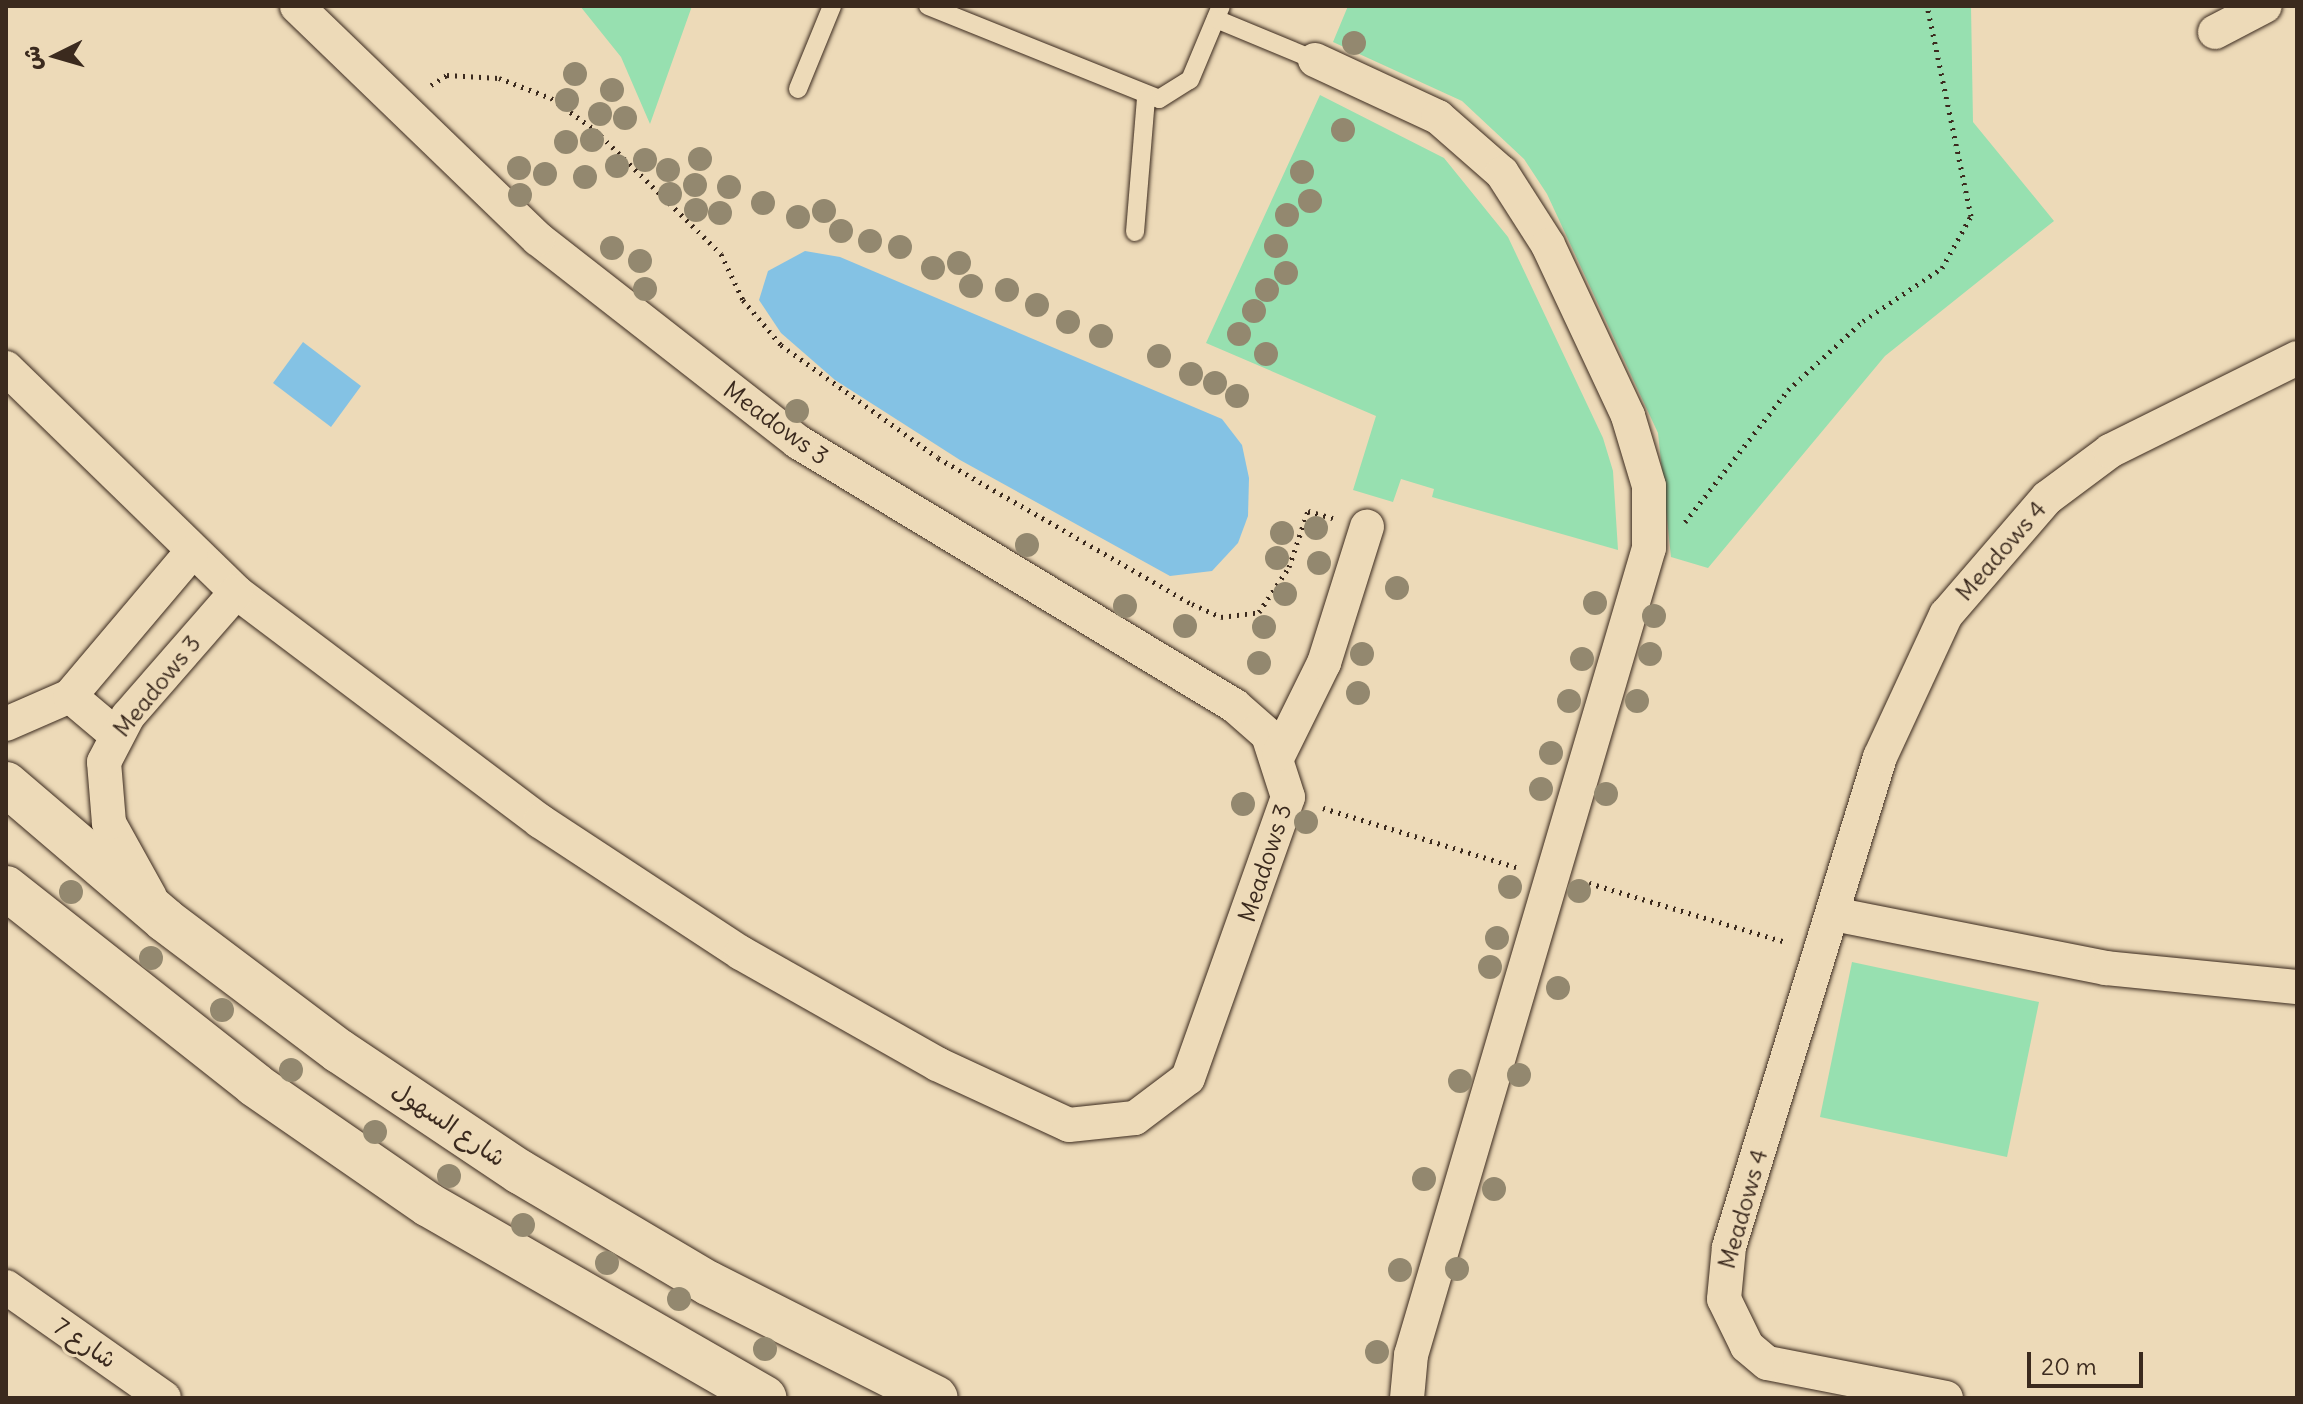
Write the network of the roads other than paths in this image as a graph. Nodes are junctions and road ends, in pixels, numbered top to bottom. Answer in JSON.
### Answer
{"nodes":[{"id":1,"x":297,"y":6,"type":"edge"},
{"id":2,"x":832,"y":6,"type":"edge"},
{"id":3,"x":928,"y":6,"type":"edge"},
{"id":4,"x":2265,"y":6,"type":"edge"},
{"id":5,"x":1218,"y":12,"type":"edge"},
{"id":6,"x":2215,"y":32,"type":"dead end"},
{"id":7,"x":1315,"y":60,"type":"joint"},
{"id":8,"x":798,"y":89,"type":"dead end"},
{"id":9,"x":1146,"y":97,"type":"junction"},
{"id":10,"x":1135,"y":232,"type":"dead end"},
{"id":11,"x":2297,"y":358,"type":"edge"},
{"id":12,"x":6,"y":368,"type":"edge"},
{"id":13,"x":1367,"y":527,"type":"road end"},
{"id":14,"x":191,"y":553,"type":"junction"},
{"id":15,"x":236,"y":592,"type":"junction"},
{"id":16,"x":70,"y":696,"type":"junction"},
{"id":17,"x":6,"y":724,"type":"edge"},
{"id":18,"x":114,"y":733,"type":"junction"},
{"id":19,"x":1279,"y":754,"type":"junction"},
{"id":20,"x":6,"y":784,"type":"edge"},
{"id":21,"x":6,"y":888,"type":"edge"},
{"id":22,"x":1833,"y":914,"type":"junction"},
{"id":23,"x":165,"y":920,"type":"junction"},
{"id":24,"x":2297,"y":987,"type":"edge"},
{"id":25,"x":6,"y":1287,"type":"edge"},
{"id":26,"x":1411,"y":1355,"type":"junction"},
{"id":27,"x":164,"y":1398,"type":"edge"},
{"id":28,"x":764,"y":1398,"type":"edge"},
{"id":29,"x":936,"y":1398,"type":"edge"},
{"id":30,"x":1384,"y":1398,"type":"edge"},
{"id":31,"x":1407,"y":1398,"type":"edge"},
{"id":32,"x":1946,"y":1398,"type":"edge"}],
"edges":[{"from":1,"to":19,"type":"street","name":"Meadows 3"},
{"from":2,"to":8,"type":"lane"},
{"from":3,"to":9,"type":"lane"},
{"from":4,"to":6,"type":"street"},
{"from":5,"to":7,"type":"lane"},
{"from":5,"to":9,"type":"lane"},
{"from":7,"to":26,"type":"street"},
{"from":9,"to":10,"type":"lane"},
{"from":11,"to":22,"type":"street","name":"Meadows 4"},
{"from":12,"to":14,"type":"street","name":"Meadows 3"},
{"from":13,"to":19,"type":"street"},
{"from":14,"to":15,"type":"street","name":"Meadows 3"},
{"from":14,"to":16,"type":"street"},
{"from":15,"to":18,"type":"street","name":"Meadows 3"},
{"from":15,"to":19,"type":"street","name":"Meadows 3"},
{"from":16,"to":17,"type":"street"},
{"from":16,"to":18,"type":"street"},
{"from":18,"to":23,"type":"street","name":"Meadows 3"},
{"from":20,"to":23,"type":"main road","name":"شارع السهول"},
{"from":21,"to":28,"type":"main road"},
{"from":22,"to":24,"type":"street"},
{"from":22,"to":32,"type":"street","name":"Meadows 4"},
{"from":23,"to":29,"type":"main road","name":"شارع السهول"},
{"from":25,"to":27,"type":"street","name":"شارع 7"},
{"from":26,"to":30,"type":"street"},
{"from":26,"to":31,"type":"street"}]}
